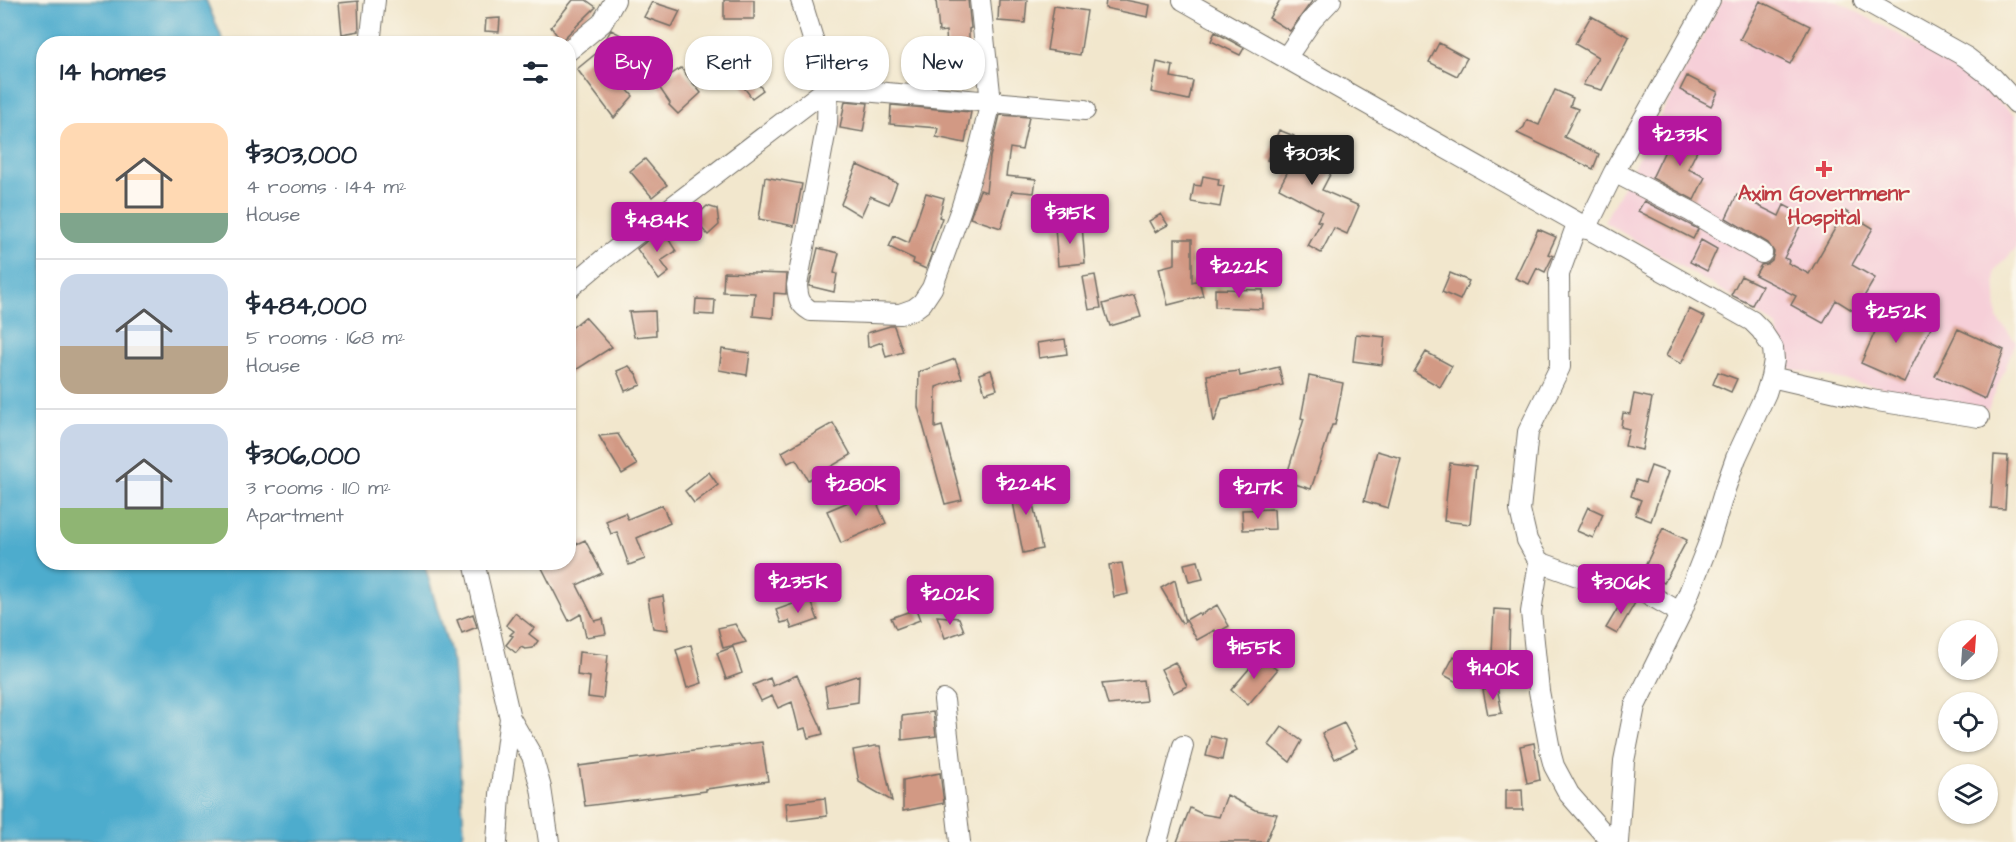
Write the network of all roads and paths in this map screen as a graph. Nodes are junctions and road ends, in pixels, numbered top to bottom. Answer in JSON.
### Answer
{"nodes":[{"id":1,"x":375,"y":0,"type":"edge"},
{"id":2,"x":615,"y":0,"type":"edge"},
{"id":3,"x":801,"y":0,"type":"edge"},
{"id":4,"x":980,"y":0,"type":"edge"},
{"id":5,"x":1183,"y":0,"type":"edge"},
{"id":6,"x":1331,"y":0,"type":"edge"},
{"id":7,"x":1710,"y":0,"type":"edge"},
{"id":8,"x":1864,"y":0,"type":"edge"},
{"id":9,"x":371,"y":36,"type":"edge"},
{"id":10,"x":812,"y":36,"type":"edge"},
{"id":11,"x":576,"y":44,"type":"edge"},
{"id":12,"x":1286,"y":58,"type":"junction"},
{"id":13,"x":825,"y":90,"type":"edge"},
{"id":14,"x":828,"y":90,"type":"edge"},
{"id":15,"x":851,"y":90,"type":"edge"},
{"id":16,"x":991,"y":102,"type":"junction"},
{"id":17,"x":2016,"y":104,"type":"edge"},
{"id":18,"x":1085,"y":110,"type":"dead end"},
{"id":19,"x":1614,"y":172,"type":"junction"},
{"id":20,"x":1582,"y":226,"type":"junction"},
{"id":21,"x":1762,"y":253,"type":"dead end"},
{"id":22,"x":576,"y":282,"type":"edge"},
{"id":23,"x":1771,"y":377,"type":"junction"},
{"id":24,"x":1979,"y":417,"type":"dead end"},
{"id":25,"x":1539,"y":562,"type":"junction"},
{"id":26,"x":476,"y":570,"type":"edge"},
{"id":27,"x":1681,"y":613,"type":"junction"},
{"id":28,"x":944,"y":700,"type":"dead end"},
{"id":29,"x":510,"y":717,"type":"junction"},
{"id":30,"x":1183,"y":746,"type":"dead end"},
{"id":31,"x":497,"y":842,"type":"edge"},
{"id":32,"x":549,"y":842,"type":"edge"},
{"id":33,"x":960,"y":842,"type":"edge"},
{"id":34,"x":1157,"y":842,"type":"edge"},
{"id":35,"x":1611,"y":842,"type":"edge"},
{"id":36,"x":1618,"y":842,"type":"edge"}],
"edges":[{"from":1,"to":9,"type":"street"},
{"from":2,"to":11,"type":"street"},
{"from":3,"to":10,"type":"street"},
{"from":4,"to":16,"type":"street"},
{"from":5,"to":12,"type":"street"},
{"from":6,"to":12,"type":"street"},
{"from":7,"to":19,"type":"street"},
{"from":8,"to":17,"type":"street"},
{"from":12,"to":20,"type":"street"},
{"from":13,"to":22,"type":"street"},
{"from":14,"to":16,"type":"street"},
{"from":15,"to":16,"type":"street"},
{"from":16,"to":18,"type":"street"},
{"from":19,"to":20,"type":"street"},
{"from":19,"to":21,"type":"street"},
{"from":20,"to":23,"type":"street"},
{"from":20,"to":25,"type":"street"},
{"from":23,"to":24,"type":"street"},
{"from":23,"to":27,"type":"street"},
{"from":25,"to":27,"type":"street"},
{"from":25,"to":35,"type":"street"},
{"from":26,"to":29,"type":"street"},
{"from":27,"to":36,"type":"street"},
{"from":28,"to":33,"type":"street"},
{"from":29,"to":31,"type":"street"},
{"from":29,"to":32,"type":"street"},
{"from":30,"to":34,"type":"street"}]}
